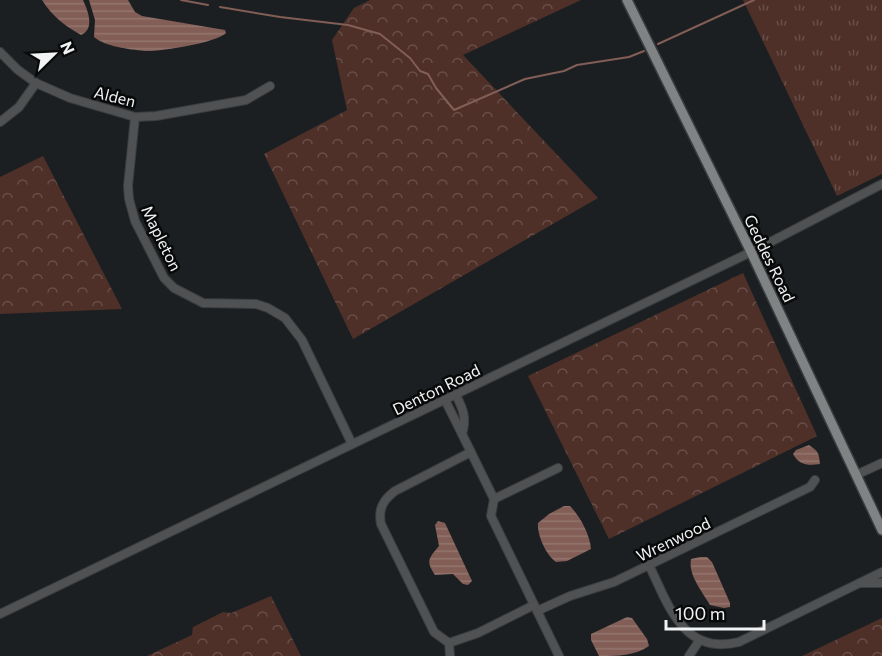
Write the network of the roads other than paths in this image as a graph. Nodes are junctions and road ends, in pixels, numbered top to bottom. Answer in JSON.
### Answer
{"nodes":[{"id":1,"x":627,"y":0,"type":"edge"},
{"id":2,"x":0,"y":52,"type":"edge"},
{"id":3,"x":36,"y":83,"type":"junction"},
{"id":4,"x":270,"y":86,"type":"dead end"},
{"id":5,"x":135,"y":117,"type":"junction"},
{"id":6,"x":0,"y":122,"type":"edge"},
{"id":7,"x":882,"y":184,"type":"edge"},
{"id":8,"x":751,"y":252,"type":"junction"},
{"id":9,"x":456,"y":395,"type":"junction"},
{"id":10,"x":445,"y":400,"type":"junction"},
{"id":11,"x":462,"y":434,"type":"junction"},
{"id":12,"x":352,"y":444,"type":"junction"},
{"id":13,"x":471,"y":452,"type":"junction"},
{"id":14,"x":882,"y":463,"type":"edge"},
{"id":15,"x":558,"y":468,"type":"dead end"},
{"id":16,"x":856,"y":475,"type":"junction"},
{"id":17,"x":815,"y":480,"type":"dead end"},
{"id":18,"x":494,"y":499,"type":"junction"},
{"id":19,"x":882,"y":530,"type":"edge"},
{"id":20,"x":650,"y":565,"type":"junction"},
{"id":21,"x":882,"y":572,"type":"edge"},
{"id":22,"x":858,"y":583,"type":"junction"},
{"id":23,"x":882,"y":583,"type":"edge"},
{"id":24,"x":536,"y":608,"type":"junction"},
{"id":25,"x":0,"y":614,"type":"edge"},
{"id":26,"x":699,"y":641,"type":"junction"},
{"id":27,"x":449,"y":643,"type":"junction"},
{"id":28,"x":450,"y":656,"type":"edge"},
{"id":29,"x":559,"y":656,"type":"edge"},
{"id":30,"x":689,"y":656,"type":"edge"}],
"edges":[{"from":1,"to":8,"type":"main road","name":"Geddes Road"},
{"from":2,"to":3,"type":"street","name":"Alden"},
{"from":3,"to":5,"type":"street","name":"Alden"},
{"from":3,"to":6,"type":"street"},
{"from":4,"to":5,"type":"street","name":"Alden"},
{"from":5,"to":12,"type":"street","name":"Mapleton"},
{"from":7,"to":8,"type":"street","name":"Denton Road"},
{"from":8,"to":9,"type":"street","name":"Denton Road"},
{"from":8,"to":16,"type":"main road","name":"Geddes Road"},
{"from":9,"to":10,"type":"street","name":"Denton Road"},
{"from":9,"to":11,"type":"street"},
{"from":10,"to":11,"type":"street"},
{"from":10,"to":12,"type":"street","name":"Denton Road"},
{"from":11,"to":13,"type":"street"},
{"from":12,"to":25,"type":"street","name":"Denton Road"},
{"from":13,"to":18,"type":"street"},
{"from":13,"to":27,"type":"street"},
{"from":14,"to":16,"type":"street"},
{"from":15,"to":18,"type":"street"},
{"from":16,"to":19,"type":"main road","name":"Geddes Road"},
{"from":17,"to":20,"type":"street","name":"Wrenwood"},
{"from":18,"to":24,"type":"street"},
{"from":20,"to":24,"type":"street","name":"Wrenwood"},
{"from":20,"to":26,"type":"street"},
{"from":21,"to":22,"type":"street"},
{"from":22,"to":23,"type":"street"},
{"from":22,"to":26,"type":"street"},
{"from":24,"to":27,"type":"street","name":"Wrenwood"},
{"from":24,"to":29,"type":"street"},
{"from":26,"to":30,"type":"street"},
{"from":27,"to":28,"type":"street"}]}
